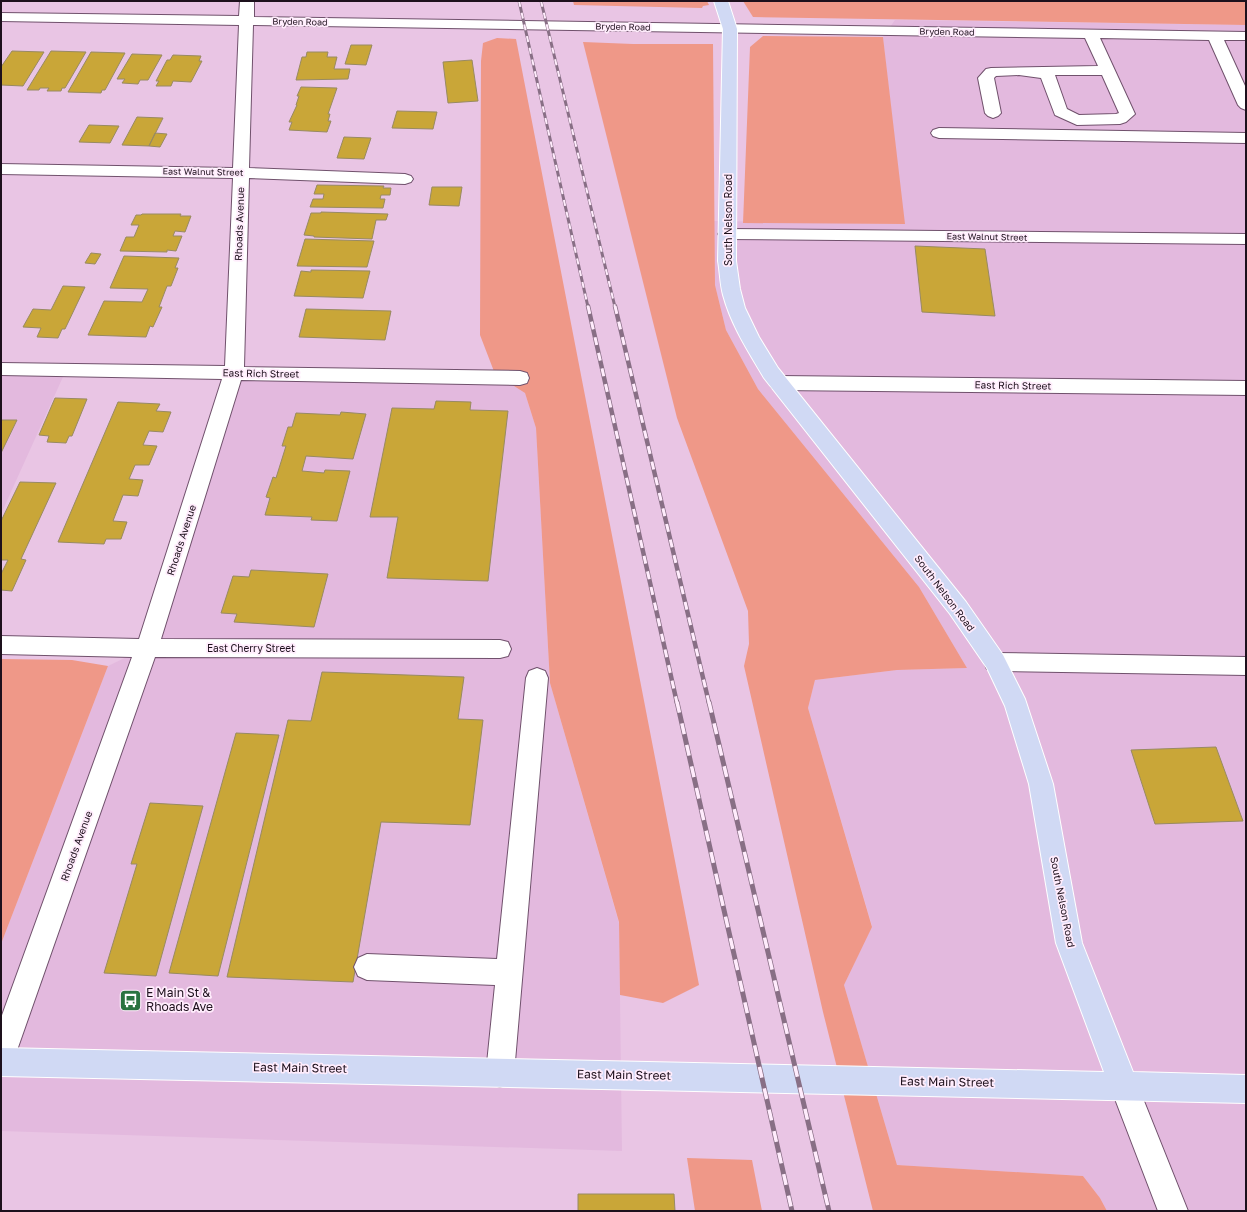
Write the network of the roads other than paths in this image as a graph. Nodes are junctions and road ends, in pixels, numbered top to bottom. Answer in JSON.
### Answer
{"nodes":[{"id":1,"x":247,"y":1,"type":"edge"},
{"id":2,"x":721,"y":1,"type":"edge"},
{"id":3,"x":1,"y":18,"type":"edge"},
{"id":4,"x":246,"y":21,"type":"junction"},
{"id":5,"x":730,"y":29,"type":"junction"},
{"id":6,"x":1090,"y":34,"type":"junction"},
{"id":7,"x":1215,"y":36,"type":"junction"},
{"id":8,"x":1246,"y":36,"type":"edge"},
{"id":9,"x":1108,"y":70,"type":"junction"},
{"id":10,"x":1034,"y":71,"type":"junction"},
{"id":11,"x":1246,"y":105,"type":"edge"},
{"id":12,"x":993,"y":113,"type":"dead end"},
{"id":13,"x":939,"y":133,"type":"dead end"},
{"id":14,"x":1246,"y":138,"type":"edge"},
{"id":15,"x":1,"y":169,"type":"edge"},
{"id":16,"x":241,"y":173,"type":"junction"},
{"id":17,"x":404,"y":178,"type":"dead end"},
{"id":18,"x":727,"y":234,"type":"junction"},
{"id":19,"x":1246,"y":239,"type":"edge"},
{"id":20,"x":1,"y":369,"type":"edge"},
{"id":21,"x":234,"y":373,"type":"junction"},
{"id":22,"x":520,"y":378,"type":"dead end"},
{"id":23,"x":779,"y":382,"type":"junction"},
{"id":24,"x":1246,"y":388,"type":"edge"},
{"id":25,"x":1,"y":645,"type":"edge"},
{"id":26,"x":147,"y":648,"type":"junction"},
{"id":27,"x":500,"y":648,"type":"dead end"},
{"id":28,"x":995,"y":662,"type":"junction"},
{"id":29,"x":1246,"y":666,"type":"edge"},
{"id":30,"x":537,"y":678,"type":"dead end"},
{"id":31,"x":367,"y":967,"type":"dead end"},
{"id":32,"x":509,"y":972,"type":"junction"},
{"id":33,"x":1,"y":1056,"type":"edge"},
{"id":34,"x":1,"y":1062,"type":"edge"},
{"id":35,"x":500,"y":1073,"type":"junction"},
{"id":36,"x":1124,"y":1086,"type":"junction"},
{"id":37,"x":1246,"y":1089,"type":"edge"},
{"id":38,"x":1173,"y":1211,"type":"edge"}],
"edges":[{"from":1,"to":4,"type":"street","name":"Rhoads Avenue"},
{"from":2,"to":5,"type":"main road","name":"South Nelson Road"},
{"from":3,"to":4,"type":"street","name":"Bryden Road"},
{"from":4,"to":5,"type":"street","name":"Bryden Road"},
{"from":4,"to":16,"type":"street","name":"Rhoads Avenue"},
{"from":5,"to":6,"type":"street","name":"Bryden Road"},
{"from":5,"to":18,"type":"main road","name":"South Nelson Road"},
{"from":6,"to":7,"type":"street","name":"Bryden Road"},
{"from":6,"to":9,"type":"street"},
{"from":7,"to":8,"type":"street","name":"Bryden Road"},
{"from":7,"to":11,"type":"street"},
{"from":9,"to":10,"type":"street"},
{"from":9,"to":10,"type":"street"},
{"from":10,"to":12,"type":"street"},
{"from":13,"to":14,"type":"street"},
{"from":15,"to":16,"type":"street","name":"East Walnut Street"},
{"from":16,"to":17,"type":"street","name":"East Walnut Street"},
{"from":16,"to":21,"type":"street","name":"Rhoads Avenue"},
{"from":18,"to":19,"type":"street","name":"East Walnut Street"},
{"from":18,"to":23,"type":"main road","name":"South Nelson Road"},
{"from":20,"to":21,"type":"street","name":"East Rich Street"},
{"from":21,"to":22,"type":"street","name":"East Rich Street"},
{"from":21,"to":26,"type":"street","name":"Rhoads Avenue"},
{"from":23,"to":24,"type":"street","name":"East Rich Street"},
{"from":23,"to":28,"type":"main road","name":"South Nelson Road"},
{"from":25,"to":26,"type":"street","name":"East Cherry Street"},
{"from":26,"to":27,"type":"street","name":"East Cherry Street"},
{"from":26,"to":33,"type":"street","name":"Rhoads Avenue"},
{"from":28,"to":29,"type":"street"},
{"from":28,"to":36,"type":"main road","name":"South Nelson Road"},
{"from":30,"to":32,"type":"street"},
{"from":31,"to":32,"type":"street"},
{"from":32,"to":35,"type":"street"},
{"from":34,"to":35,"type":"main road","name":"East Main Street"},
{"from":35,"to":36,"type":"main road","name":"East Main Street"},
{"from":36,"to":37,"type":"main road","name":"East Main Street"},
{"from":36,"to":38,"type":"street","name":"South Nelson Road"}]}
